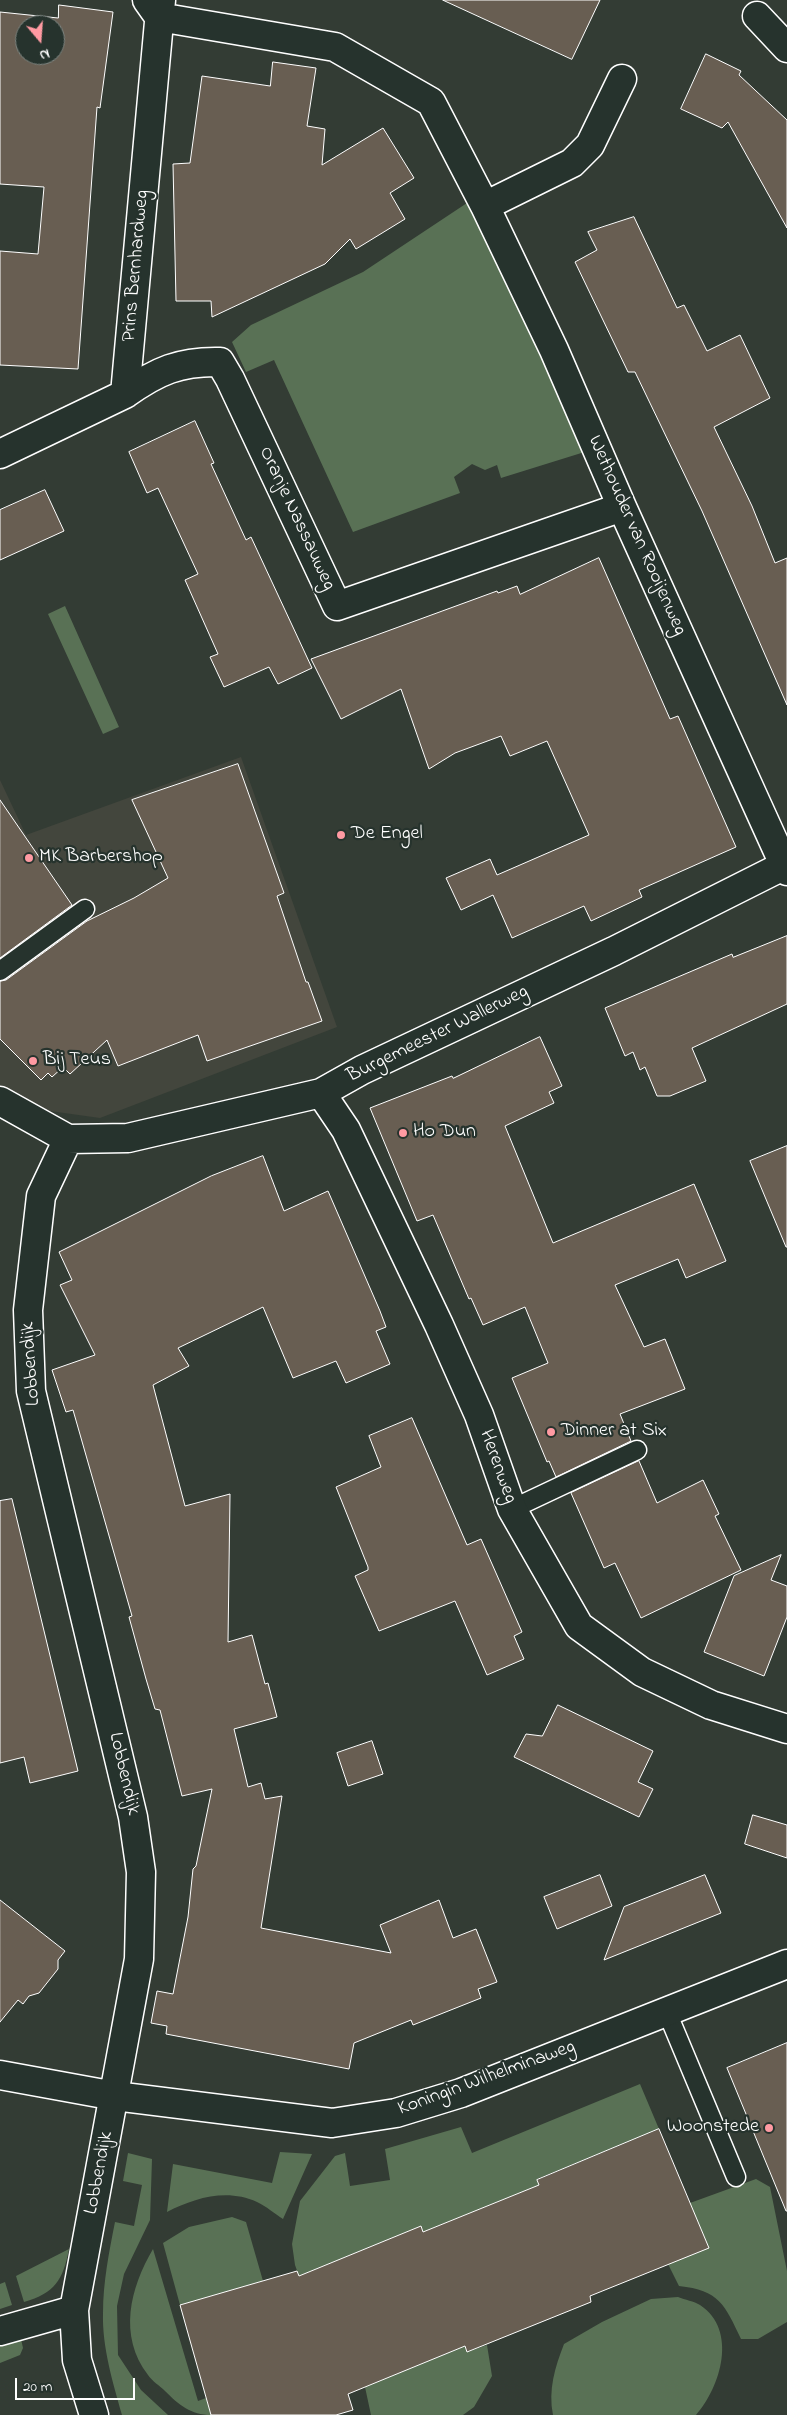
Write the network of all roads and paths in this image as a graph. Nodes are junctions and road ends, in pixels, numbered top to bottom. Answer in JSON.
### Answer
{"nodes":[{"id":1,"x":156,"y":6,"type":"edge"},
{"id":2,"x":757,"y":16,"type":"dead end"},
{"id":3,"x":787,"y":48,"type":"edge"},
{"id":4,"x":622,"y":79,"type":"dead end"},
{"id":5,"x":485,"y":206,"type":"junction"},
{"id":6,"x":125,"y":394,"type":"junction"},
{"id":7,"x":0,"y":454,"type":"edge"},
{"id":8,"x":622,"y":507,"type":"junction"},
{"id":9,"x":786,"y":867,"type":"edge"},
{"id":10,"x":85,"y":909,"type":"dead end"},
{"id":11,"x":0,"y":971,"type":"edge"},
{"id":12,"x":322,"y":1093,"type":"junction"},
{"id":13,"x":0,"y":1100,"type":"edge"},
{"id":14,"x":68,"y":1140,"type":"junction"},
{"id":15,"x":637,"y":1450,"type":"dead end"},
{"id":16,"x":512,"y":1509,"type":"junction"},
{"id":17,"x":787,"y":1728,"type":"edge"},
{"id":18,"x":787,"y":1964,"type":"edge"},
{"id":19,"x":667,"y":2012,"type":"junction"},
{"id":20,"x":0,"y":2075,"type":"edge"},
{"id":21,"x":115,"y":2096,"type":"junction"},
{"id":22,"x":736,"y":2177,"type":"dead end"},
{"id":23,"x":74,"y":2310,"type":"junction"},
{"id":24,"x":0,"y":2331,"type":"edge"},
{"id":25,"x":94,"y":2415,"type":"edge"}],
"edges":[{"from":1,"to":5,"type":"street","name":"Wethouder van Rooijenweg"},
{"from":1,"to":6,"type":"street","name":"Prins Bernhardweg"},
{"from":2,"to":3,"type":"street"},
{"from":4,"to":5,"type":"street"},
{"from":5,"to":8,"type":"street","name":"Wethouder van Rooijenweg"},
{"from":6,"to":7,"type":"street"},
{"from":6,"to":8,"type":"street","name":"Oranje Nassauweg"},
{"from":8,"to":9,"type":"street","name":"Wethouder van Rooijenweg"},
{"from":9,"to":12,"type":"street","name":"Burgemeester Wallerweg"},
{"from":10,"to":11,"type":"lane"},
{"from":12,"to":14,"type":"street","name":"Burgemeester Wallerweg"},
{"from":12,"to":16,"type":"street","name":"Herenweg"},
{"from":13,"to":14,"type":"street"},
{"from":14,"to":21,"type":"street","name":"Lobbendijk"},
{"from":15,"to":16,"type":"lane"},
{"from":16,"to":17,"type":"street","name":"Herenweg"},
{"from":18,"to":19,"type":"street","name":"Koningin Wilhelminaweg"},
{"from":19,"to":21,"type":"street","name":"Koningin Wilhelminaweg"},
{"from":19,"to":22,"type":"lane"},
{"from":20,"to":21,"type":"street","name":"Koningin Wilhelminaweg"},
{"from":21,"to":23,"type":"street","name":"Lobbendijk"},
{"from":23,"to":24,"type":"street"},
{"from":23,"to":25,"type":"street","name":"Lobbendijk"}]}
